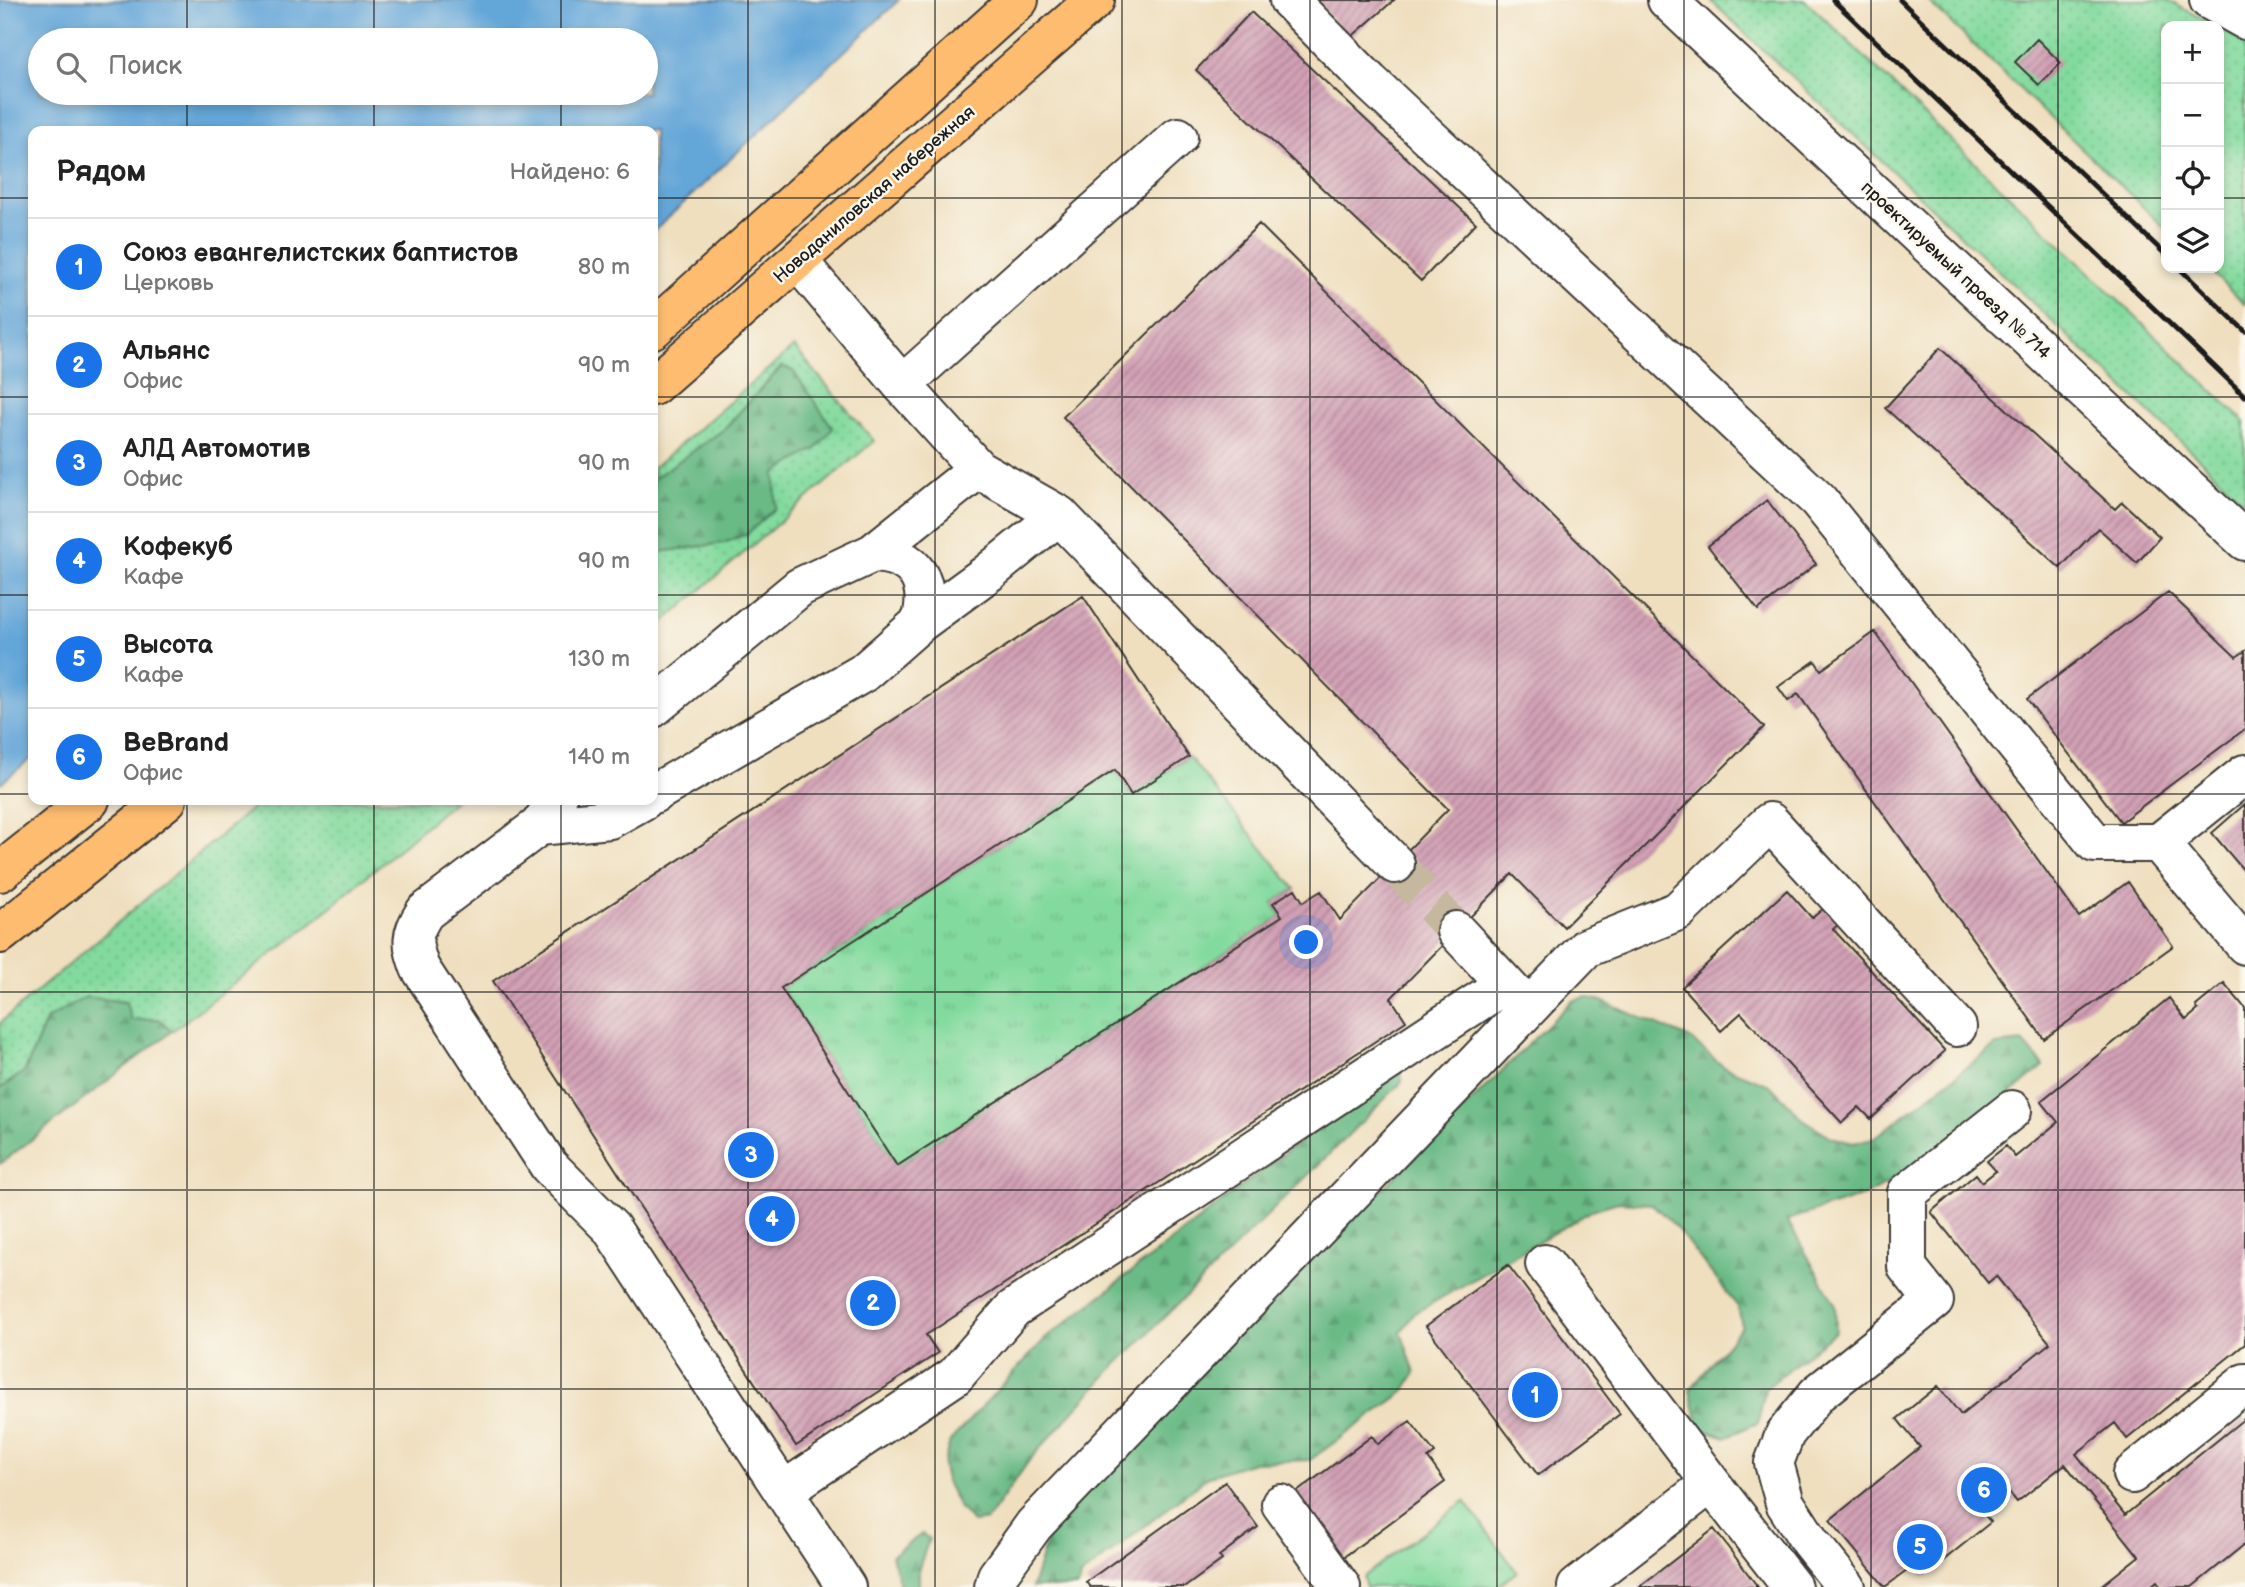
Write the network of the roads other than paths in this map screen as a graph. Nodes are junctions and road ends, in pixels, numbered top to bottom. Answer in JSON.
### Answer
{"nodes":[{"id":1,"x":1019,"y":0,"type":"edge"},
{"id":2,"x":1095,"y":0,"type":"edge"},
{"id":3,"x":1289,"y":0,"type":"edge"},
{"id":4,"x":1667,"y":0,"type":"edge"},
{"id":5,"x":2209,"y":0,"type":"edge"},
{"id":6,"x":2245,"y":20,"type":"edge"},
{"id":7,"x":1178,"y":137,"type":"dead end"},
{"id":8,"x":798,"y":261,"type":"junction"},
{"id":9,"x":658,"y":325,"type":"edge"},
{"id":10,"x":658,"y":382,"type":"edge"},
{"id":11,"x":902,"y":385,"type":"junction"},
{"id":12,"x":978,"y":469,"type":"junction"},
{"id":13,"x":1059,"y":515,"type":"junction"},
{"id":14,"x":2245,"y":541,"type":"edge"},
{"id":15,"x":873,"y":553,"type":"junction"},
{"id":16,"x":921,"y":622,"type":"junction"},
{"id":17,"x":658,"y":704,"type":"edge"},
{"id":18,"x":2245,"y":774,"type":"edge"},
{"id":19,"x":658,"y":791,"type":"edge"},
{"id":20,"x":84,"y":805,"type":"edge"},
{"id":21,"x":161,"y":805,"type":"edge"},
{"id":22,"x":635,"y":805,"type":"edge"},
{"id":23,"x":548,"y":813,"type":"edge"},
{"id":24,"x":2159,"y":843,"type":"junction"},
{"id":25,"x":1395,"y":864,"type":"tunnel mouth"},
{"id":26,"x":0,"y":872,"type":"edge"},
{"id":27,"x":1456,"y":931,"type":"tunnel mouth"},
{"id":28,"x":0,"y":934,"type":"edge"},
{"id":29,"x":2245,"y":945,"type":"edge"},
{"id":30,"x":1516,"y":995,"type":"junction"},
{"id":31,"x":1957,"y":1027,"type":"dead end"},
{"id":32,"x":2012,"y":1110,"type":"dead end"},
{"id":33,"x":1545,"y":1264,"type":"dead end"},
{"id":34,"x":2245,"y":1383,"type":"edge"},
{"id":35,"x":2132,"y":1474,"type":"dead end"},
{"id":36,"x":1712,"y":1483,"type":"junction"},
{"id":37,"x":783,"y":1491,"type":"junction"},
{"id":38,"x":1281,"y":1504,"type":"dead end"},
{"id":39,"x":846,"y":1587,"type":"edge"},
{"id":40,"x":994,"y":1587,"type":"edge"},
{"id":41,"x":1341,"y":1587,"type":"edge"},
{"id":42,"x":1577,"y":1587,"type":"edge"},
{"id":43,"x":1792,"y":1587,"type":"edge"},
{"id":44,"x":1846,"y":1587,"type":"edge"}],
"edges":[{"from":1,"to":9,"type":"main road"},
{"from":2,"to":8,"type":"main road","name":"Новоданиловская набережная"},
{"from":3,"to":24,"type":"street"},
{"from":4,"to":14,"type":"street","name":"проектируемый проезд № 714"},
{"from":5,"to":6,"type":"street"},
{"from":7,"to":11,"type":"street"},
{"from":8,"to":10,"type":"main road","name":"Новоданиловская набережная"},
{"from":8,"to":11,"type":"street"},
{"from":11,"to":12,"type":"street"},
{"from":12,"to":13,"type":"street"},
{"from":12,"to":15,"type":"street"},
{"from":13,"to":16,"type":"street"},
{"from":13,"to":25,"type":"street"},
{"from":15,"to":16,"type":"street"},
{"from":15,"to":17,"type":"street"},
{"from":16,"to":19,"type":"street"},
{"from":18,"to":24,"type":"street"},
{"from":20,"to":26,"type":"main road"},
{"from":21,"to":28,"type":"main road"},
{"from":22,"to":23,"type":"street"},
{"from":23,"to":37,"type":"street"},
{"from":24,"to":29,"type":"street"},
{"from":27,"to":30,"type":"street"},
{"from":30,"to":31,"type":"street"},
{"from":30,"to":37,"type":"street"},
{"from":30,"to":40,"type":"street"},
{"from":32,"to":44,"type":"street"},
{"from":33,"to":36,"type":"street"},
{"from":34,"to":35,"type":"street"},
{"from":36,"to":42,"type":"street"},
{"from":36,"to":43,"type":"street"},
{"from":37,"to":39,"type":"street"},
{"from":38,"to":41,"type":"street"}]}
